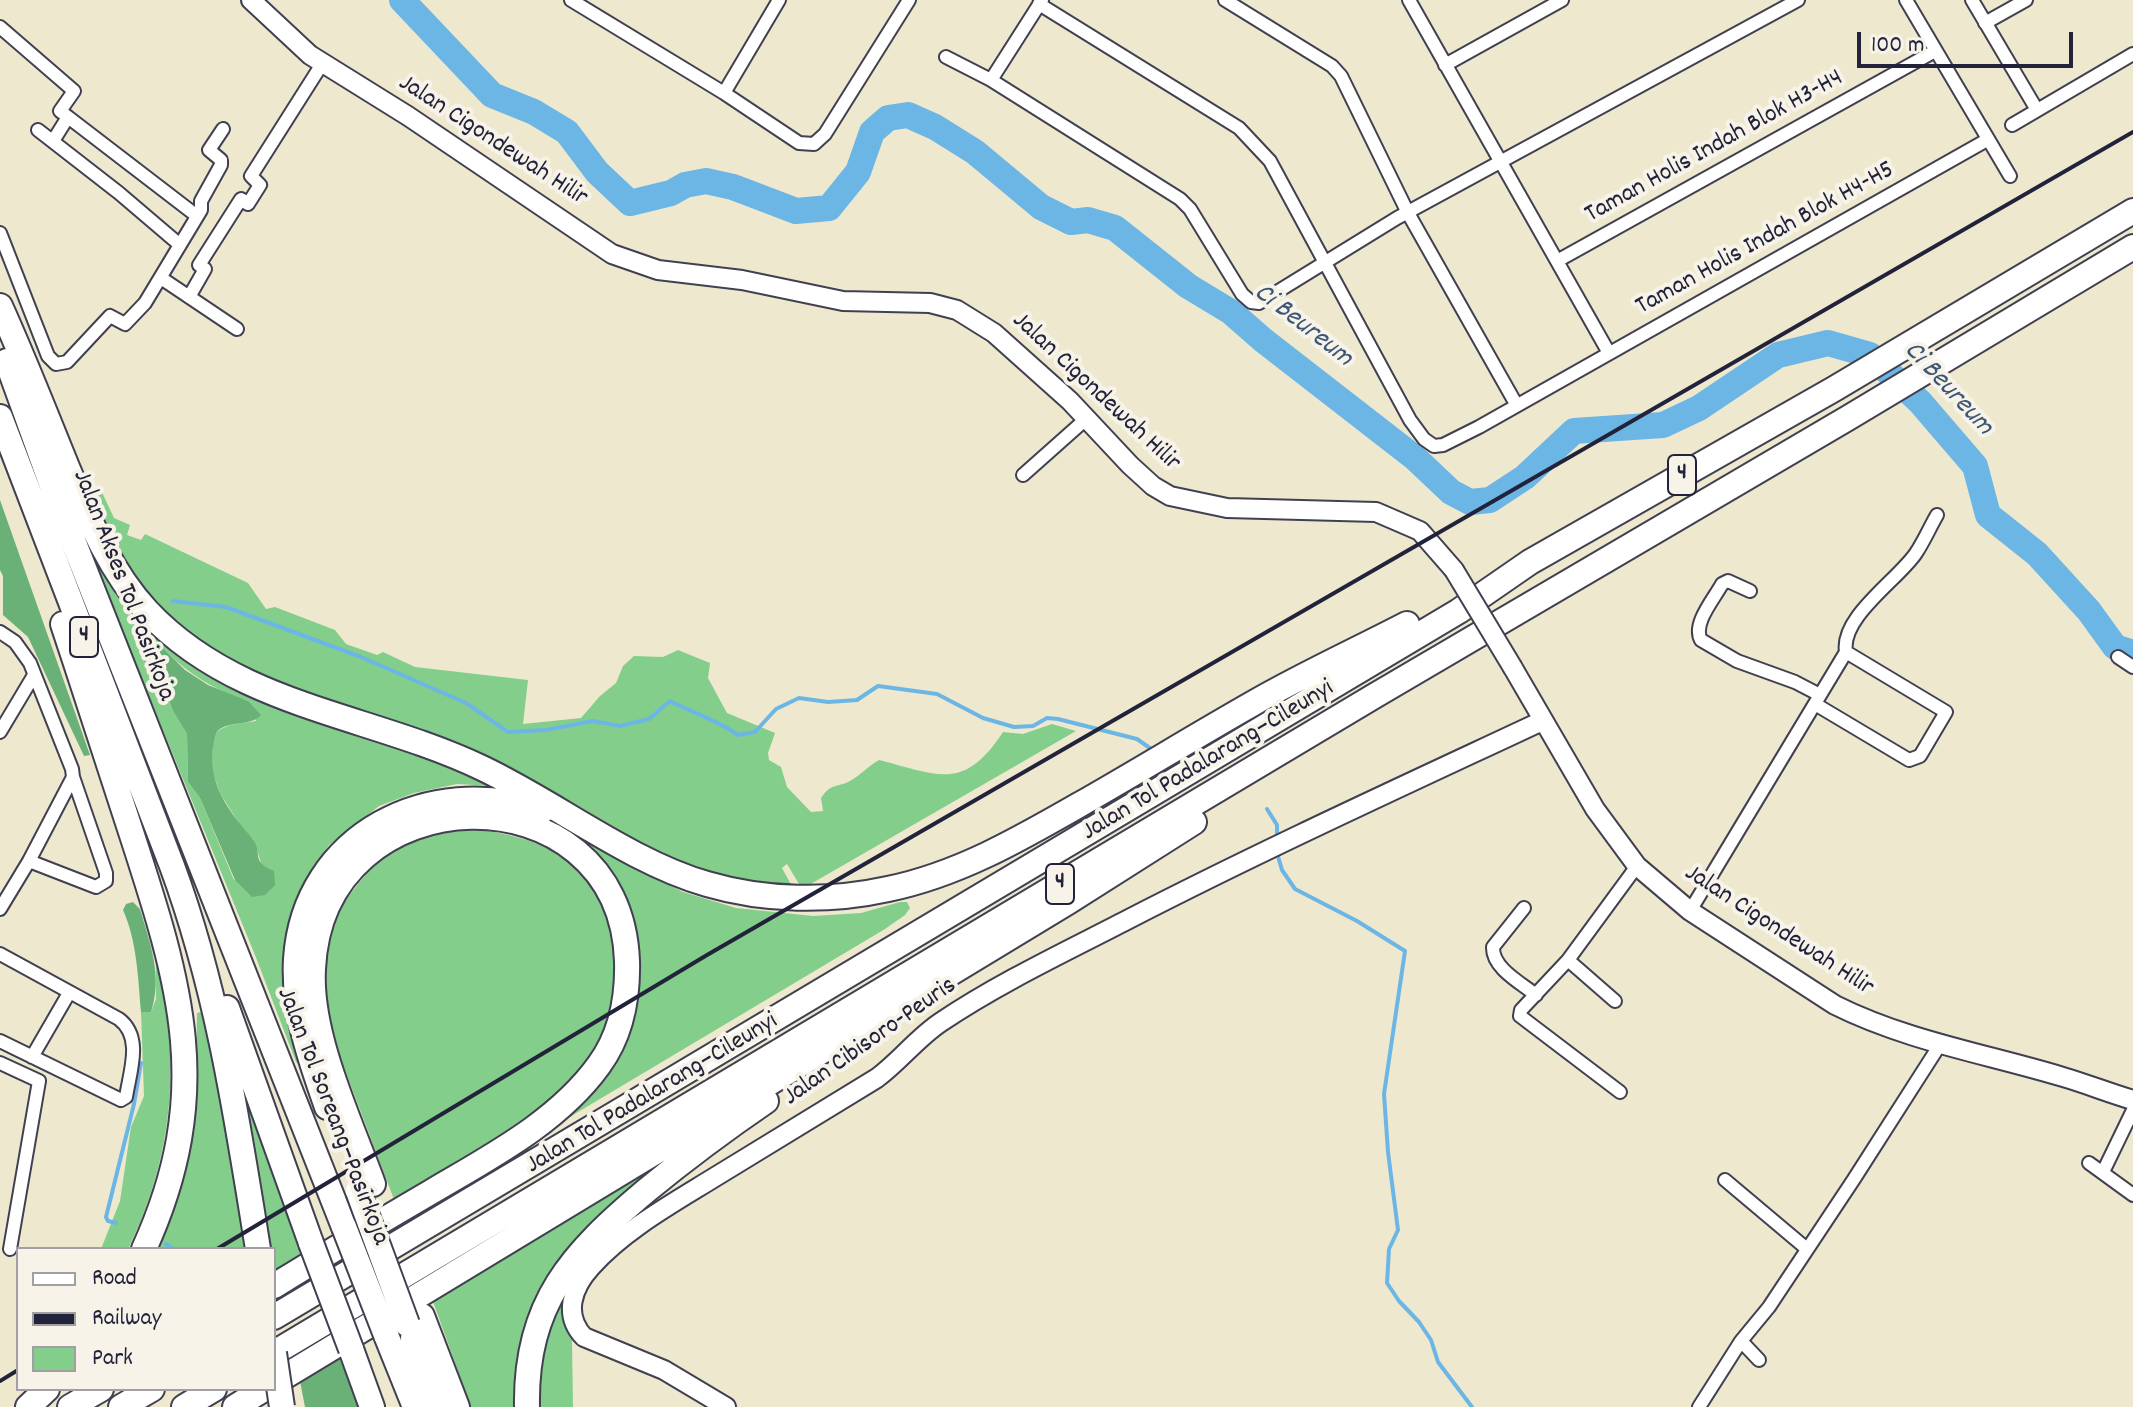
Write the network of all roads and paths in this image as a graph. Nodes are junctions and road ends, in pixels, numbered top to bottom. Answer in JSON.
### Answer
{"nodes":[{"id":1,"x":251,"y":0,"type":"edge"},
{"id":2,"x":571,"y":0,"type":"edge"},
{"id":3,"x":779,"y":0,"type":"edge"},
{"id":4,"x":909,"y":0,"type":"edge"},
{"id":5,"x":1225,"y":0,"type":"edge"},
{"id":6,"x":1409,"y":0,"type":"edge"},
{"id":7,"x":1562,"y":0,"type":"edge"},
{"id":8,"x":1798,"y":0,"type":"edge"},
{"id":9,"x":1906,"y":0,"type":"edge"},
{"id":10,"x":1972,"y":0,"type":"edge"},
{"id":11,"x":2026,"y":0,"type":"edge"},
{"id":12,"x":1040,"y":2,"type":"edge"},
{"id":13,"x":1985,"y":23,"type":"junction"},
{"id":14,"x":0,"y":27,"type":"edge"},
{"id":15,"x":1935,"y":51,"type":"junction"},
{"id":16,"x":2133,"y":54,"type":"edge"},
{"id":17,"x":946,"y":57,"type":"dead end"},
{"id":18,"x":322,"y":64,"type":"junction"},
{"id":19,"x":1445,"y":65,"type":"junction"},
{"id":20,"x":991,"y":80,"type":"junction"},
{"id":21,"x":724,"y":93,"type":"junction"},
{"id":22,"x":2037,"y":110,"type":"junction"},
{"id":23,"x":68,"y":117,"type":"junction"},
{"id":24,"x":2012,"y":125,"type":"dead end"},
{"id":25,"x":223,"y":129,"type":"dead end"},
{"id":26,"x":38,"y":130,"type":"dead end"},
{"id":27,"x":1987,"y":140,"type":"junction"},
{"id":28,"x":53,"y":141,"type":"junction"},
{"id":29,"x":1499,"y":162,"type":"junction"},
{"id":30,"x":2010,"y":176,"type":"dead end"},
{"id":31,"x":2133,"y":211,"type":"edge"},
{"id":32,"x":199,"y":213,"type":"junction"},
{"id":33,"x":1408,"y":213,"type":"junction"},
{"id":34,"x":224,"y":227,"type":"junction"},
{"id":35,"x":0,"y":233,"type":"edge"},
{"id":36,"x":180,"y":245,"type":"junction"},
{"id":37,"x":2133,"y":247,"type":"edge"},
{"id":38,"x":1557,"y":261,"type":"junction"},
{"id":39,"x":1326,"y":263,"type":"junction"},
{"id":40,"x":161,"y":278,"type":"junction"},
{"id":41,"x":189,"y":297,"type":"junction"},
{"id":42,"x":0,"y":306,"type":"edge"},
{"id":43,"x":237,"y":329,"type":"dead end"},
{"id":44,"x":0,"y":343,"type":"edge"},
{"id":45,"x":1609,"y":353,"type":"junction"},
{"id":46,"x":1516,"y":404,"type":"junction"},
{"id":47,"x":0,"y":417,"type":"edge"},
{"id":48,"x":1086,"y":419,"type":"junction"},
{"id":49,"x":0,"y":432,"type":"edge"},
{"id":50,"x":1023,"y":475,"type":"dead end"},
{"id":51,"x":1937,"y":515,"type":"dead end"},
{"id":52,"x":1530,"y":562,"type":"junction"},
{"id":53,"x":1750,"y":591,"type":"dead end"},
{"id":54,"x":0,"y":632,"type":"edge"},
{"id":55,"x":1846,"y":652,"type":"junction"},
{"id":56,"x":2118,"y":657,"type":"dead end"},
{"id":57,"x":2133,"y":667,"type":"edge"},
{"id":58,"x":34,"y":675,"type":"junction"},
{"id":59,"x":1376,"y":695,"type":"junction"},
{"id":60,"x":1818,"y":699,"type":"junction"},
{"id":61,"x":1542,"y":721,"type":"junction"},
{"id":62,"x":0,"y":732,"type":"edge"},
{"id":63,"x":73,"y":777,"type":"junction"},
{"id":64,"x":611,"y":839,"type":"junction"},
{"id":65,"x":195,"y":848,"type":"joint"},
{"id":66,"x":169,"y":857,"type":"junction"},
{"id":67,"x":29,"y":861,"type":"junction"},
{"id":68,"x":1637,"y":866,"type":"junction"},
{"id":69,"x":1524,"y":908,"type":"dead end"},
{"id":70,"x":0,"y":909,"type":"edge"},
{"id":71,"x":1690,"y":911,"type":"junction"},
{"id":72,"x":0,"y":954,"type":"edge"},
{"id":73,"x":973,"y":960,"type":"junction"},
{"id":74,"x":1568,"y":960,"type":"junction"},
{"id":75,"x":69,"y":993,"type":"junction"},
{"id":76,"x":1536,"y":995,"type":"junction"},
{"id":77,"x":1615,"y":1001,"type":"dead end"},
{"id":78,"x":0,"y":1041,"type":"edge"},
{"id":79,"x":1941,"y":1043,"type":"junction"},
{"id":80,"x":32,"y":1057,"type":"junction"},
{"id":81,"x":0,"y":1063,"type":"edge"},
{"id":82,"x":1620,"y":1092,"type":"dead end"},
{"id":83,"x":2133,"y":1100,"type":"edge"},
{"id":84,"x":2133,"y":1110,"type":"edge"},
{"id":85,"x":2089,"y":1163,"type":"dead end"},
{"id":86,"x":2103,"y":1172,"type":"junction"},
{"id":87,"x":1725,"y":1180,"type":"dead end"},
{"id":88,"x":365,"y":1187,"type":"junction"},
{"id":89,"x":2133,"y":1195,"type":"edge"},
{"id":90,"x":145,"y":1247,"type":"edge"},
{"id":91,"x":258,"y":1247,"type":"edge"},
{"id":92,"x":10,"y":1249,"type":"dead end"},
{"id":93,"x":1807,"y":1249,"type":"junction"},
{"id":94,"x":276,"y":1285,"type":"edge"},
{"id":95,"x":276,"y":1316,"type":"edge"},
{"id":96,"x":400,"y":1328,"type":"junction"},
{"id":97,"x":1741,"y":1341,"type":"junction"},
{"id":98,"x":276,"y":1352,"type":"edge"},
{"id":99,"x":1759,"y":1360,"type":"dead end"},
{"id":100,"x":276,"y":1366,"type":"edge"},
{"id":101,"x":276,"y":1382,"type":"edge"},
{"id":102,"x":45,"y":1391,"type":"edge"},
{"id":103,"x":98,"y":1391,"type":"edge"},
{"id":104,"x":149,"y":1391,"type":"edge"},
{"id":105,"x":211,"y":1391,"type":"edge"},
{"id":106,"x":261,"y":1391,"type":"edge"},
{"id":107,"x":28,"y":1407,"type":"edge"},
{"id":108,"x":70,"y":1407,"type":"edge"},
{"id":109,"x":121,"y":1407,"type":"edge"},
{"id":110,"x":184,"y":1407,"type":"edge"},
{"id":111,"x":235,"y":1407,"type":"edge"},
{"id":112,"x":282,"y":1407,"type":"edge"},
{"id":113,"x":372,"y":1407,"type":"edge"},
{"id":114,"x":408,"y":1407,"type":"edge"},
{"id":115,"x":415,"y":1407,"type":"edge"},
{"id":116,"x":439,"y":1407,"type":"edge"},
{"id":117,"x":457,"y":1407,"type":"edge"},
{"id":118,"x":527,"y":1407,"type":"edge"},
{"id":119,"x":726,"y":1407,"type":"edge"},
{"id":120,"x":1699,"y":1407,"type":"edge"}],
"edges":[{"from":1,"to":18,"type":"street","name":"Jalan Cigondewah Hilir"},
{"from":2,"to":21,"type":"street"},
{"from":3,"to":21,"type":"street"},
{"from":4,"to":21,"type":"street"},
{"from":5,"to":33,"type":"street"},
{"from":6,"to":19,"type":"street"},
{"from":7,"to":19,"type":"street"},
{"from":8,"to":29,"type":"street"},
{"from":9,"to":15,"type":"street"},
{"from":10,"to":13,"type":"street"},
{"from":11,"to":13,"type":"street"},
{"from":12,"to":20,"type":"street"},
{"from":12,"to":39,"type":"street"},
{"from":13,"to":22,"type":"street"},
{"from":14,"to":23,"type":"street"},
{"from":15,"to":27,"type":"street"},
{"from":15,"to":38,"type":"street","name":"Taman Holis Indah Blok H3-H4"},
{"from":16,"to":22,"type":"street"},
{"from":17,"to":20,"type":"street"},
{"from":18,"to":34,"type":"street"},
{"from":18,"to":48,"type":"street","name":"Jalan Cigondewah Hilir"},
{"from":19,"to":29,"type":"street"},
{"from":20,"to":39,"type":"street"},
{"from":22,"to":24,"type":"street"},
{"from":23,"to":28,"type":"street"},
{"from":23,"to":32,"type":"street"},
{"from":25,"to":32,"type":"street"},
{"from":26,"to":28,"type":"street"},
{"from":27,"to":30,"type":"street"},
{"from":27,"to":45,"type":"street","name":"Taman Holis Indah Blok H4-H5"},
{"from":28,"to":36,"type":"street"},
{"from":29,"to":33,"type":"street"},
{"from":29,"to":38,"type":"street"},
{"from":31,"to":52,"type":"highway","name":"Jalan Tol Padalarang–Cileunyi","number":"4"},
{"from":32,"to":34,"type":"street"},
{"from":32,"to":36,"type":"street"},
{"from":33,"to":39,"type":"street"},
{"from":33,"to":46,"type":"street"},
{"from":34,"to":41,"type":"street"},
{"from":35,"to":40,"type":"street"},
{"from":36,"to":40,"type":"street"},
{"from":37,"to":59,"type":"highway","name":"Jalan Tol Padalarang–Cileunyi","number":"4"},
{"from":38,"to":45,"type":"street"},
{"from":39,"to":46,"type":"street","name":"Taman Holis Indah Blok H4-H5"},
{"from":40,"to":41,"type":"street"},
{"from":41,"to":43,"type":"street"},
{"from":42,"to":64,"type":"highway"},
{"from":44,"to":65,"type":"highway","name":"Jalan Akses Tol Pasirkoja","number":"4"},
{"from":45,"to":46,"type":"street","name":"Taman Holis Indah Blok H4-H5"},
{"from":47,"to":66,"type":"highway","name":"Jalan Akses Tol Pasirkoja","number":"4"},
{"from":48,"to":50,"type":"street"},
{"from":48,"to":61,"type":"street","name":"Jalan Cigondewah Hilir","bridge":true},
{"from":49,"to":90,"type":"highway"},
{"from":51,"to":55,"type":"street"},
{"from":52,"to":64,"type":"highway"},
{"from":52,"to":95,"type":"highway","name":"Jalan Tol Padalarang–Cileunyi","number":"4"},
{"from":53,"to":60,"type":"street"},
{"from":54,"to":58,"type":"street"},
{"from":55,"to":60,"type":"street"},
{"from":55,"to":60,"type":"street"},
{"from":56,"to":57,"type":"street"},
{"from":58,"to":62,"type":"street"},
{"from":58,"to":63,"type":"street"},
{"from":59,"to":73,"type":"highway"},
{"from":59,"to":98,"type":"highway","name":"Jalan Tol Padalarang–Cileunyi","number":"4"},
{"from":60,"to":71,"type":"street"},
{"from":61,"to":68,"type":"street","name":"Jalan Cigondewah Hilir"},
{"from":61,"to":119,"type":"street","name":"Jalan Cibisoro-Peuris"},
{"from":63,"to":67,"type":"street"},
{"from":63,"to":67,"type":"street"},
{"from":64,"to":88,"type":"highway"},
{"from":65,"to":96,"type":"highway","name":"Jalan Tol Soreang–Pasirkoja","number":"4","bridge":true},
{"from":66,"to":91,"type":"highway","number":"4"},
{"from":66,"to":113,"type":"highway","bridge":true},
{"from":67,"to":70,"type":"street"},
{"from":68,"to":71,"type":"street","name":"Jalan Cigondewah Hilir"},
{"from":68,"to":74,"type":"street"},
{"from":69,"to":76,"type":"street"},
{"from":71,"to":79,"type":"street","name":"Jalan Cigondewah Hilir"},
{"from":72,"to":75,"type":"street"},
{"from":73,"to":101,"type":"highway"},
{"from":73,"to":118,"type":"highway"},
{"from":74,"to":76,"type":"street"},
{"from":74,"to":77,"type":"street"},
{"from":75,"to":80,"type":"street"},
{"from":75,"to":80,"type":"street"},
{"from":76,"to":82,"type":"street"},
{"from":78,"to":80,"type":"street"},
{"from":79,"to":83,"type":"street","name":"Jalan Cigondewah Hilir"},
{"from":79,"to":93,"type":"street"},
{"from":81,"to":92,"type":"street"},
{"from":84,"to":86,"type":"street"},
{"from":85,"to":86,"type":"street"},
{"from":86,"to":89,"type":"street"},
{"from":87,"to":93,"type":"street"},
{"from":88,"to":94,"type":"highway"},
{"from":88,"to":96,"type":"highway"},
{"from":93,"to":97,"type":"street"},
{"from":96,"to":114,"type":"highway"},
{"from":96,"to":115,"type":"highway","name":"Jalan Tol Soreang–Pasirkoja","number":"4"},
{"from":96,"to":116,"type":"highway"},
{"from":96,"to":117,"type":"highway"},
{"from":97,"to":99,"type":"street"},
{"from":97,"to":120,"type":"street"},
{"from":100,"to":112,"type":"highway","number":"4","bridge":true},
{"from":102,"to":107,"type":"highway"},
{"from":103,"to":108,"type":"highway"},
{"from":104,"to":109,"type":"highway"},
{"from":105,"to":110,"type":"highway"},
{"from":106,"to":111,"type":"highway"}]}
